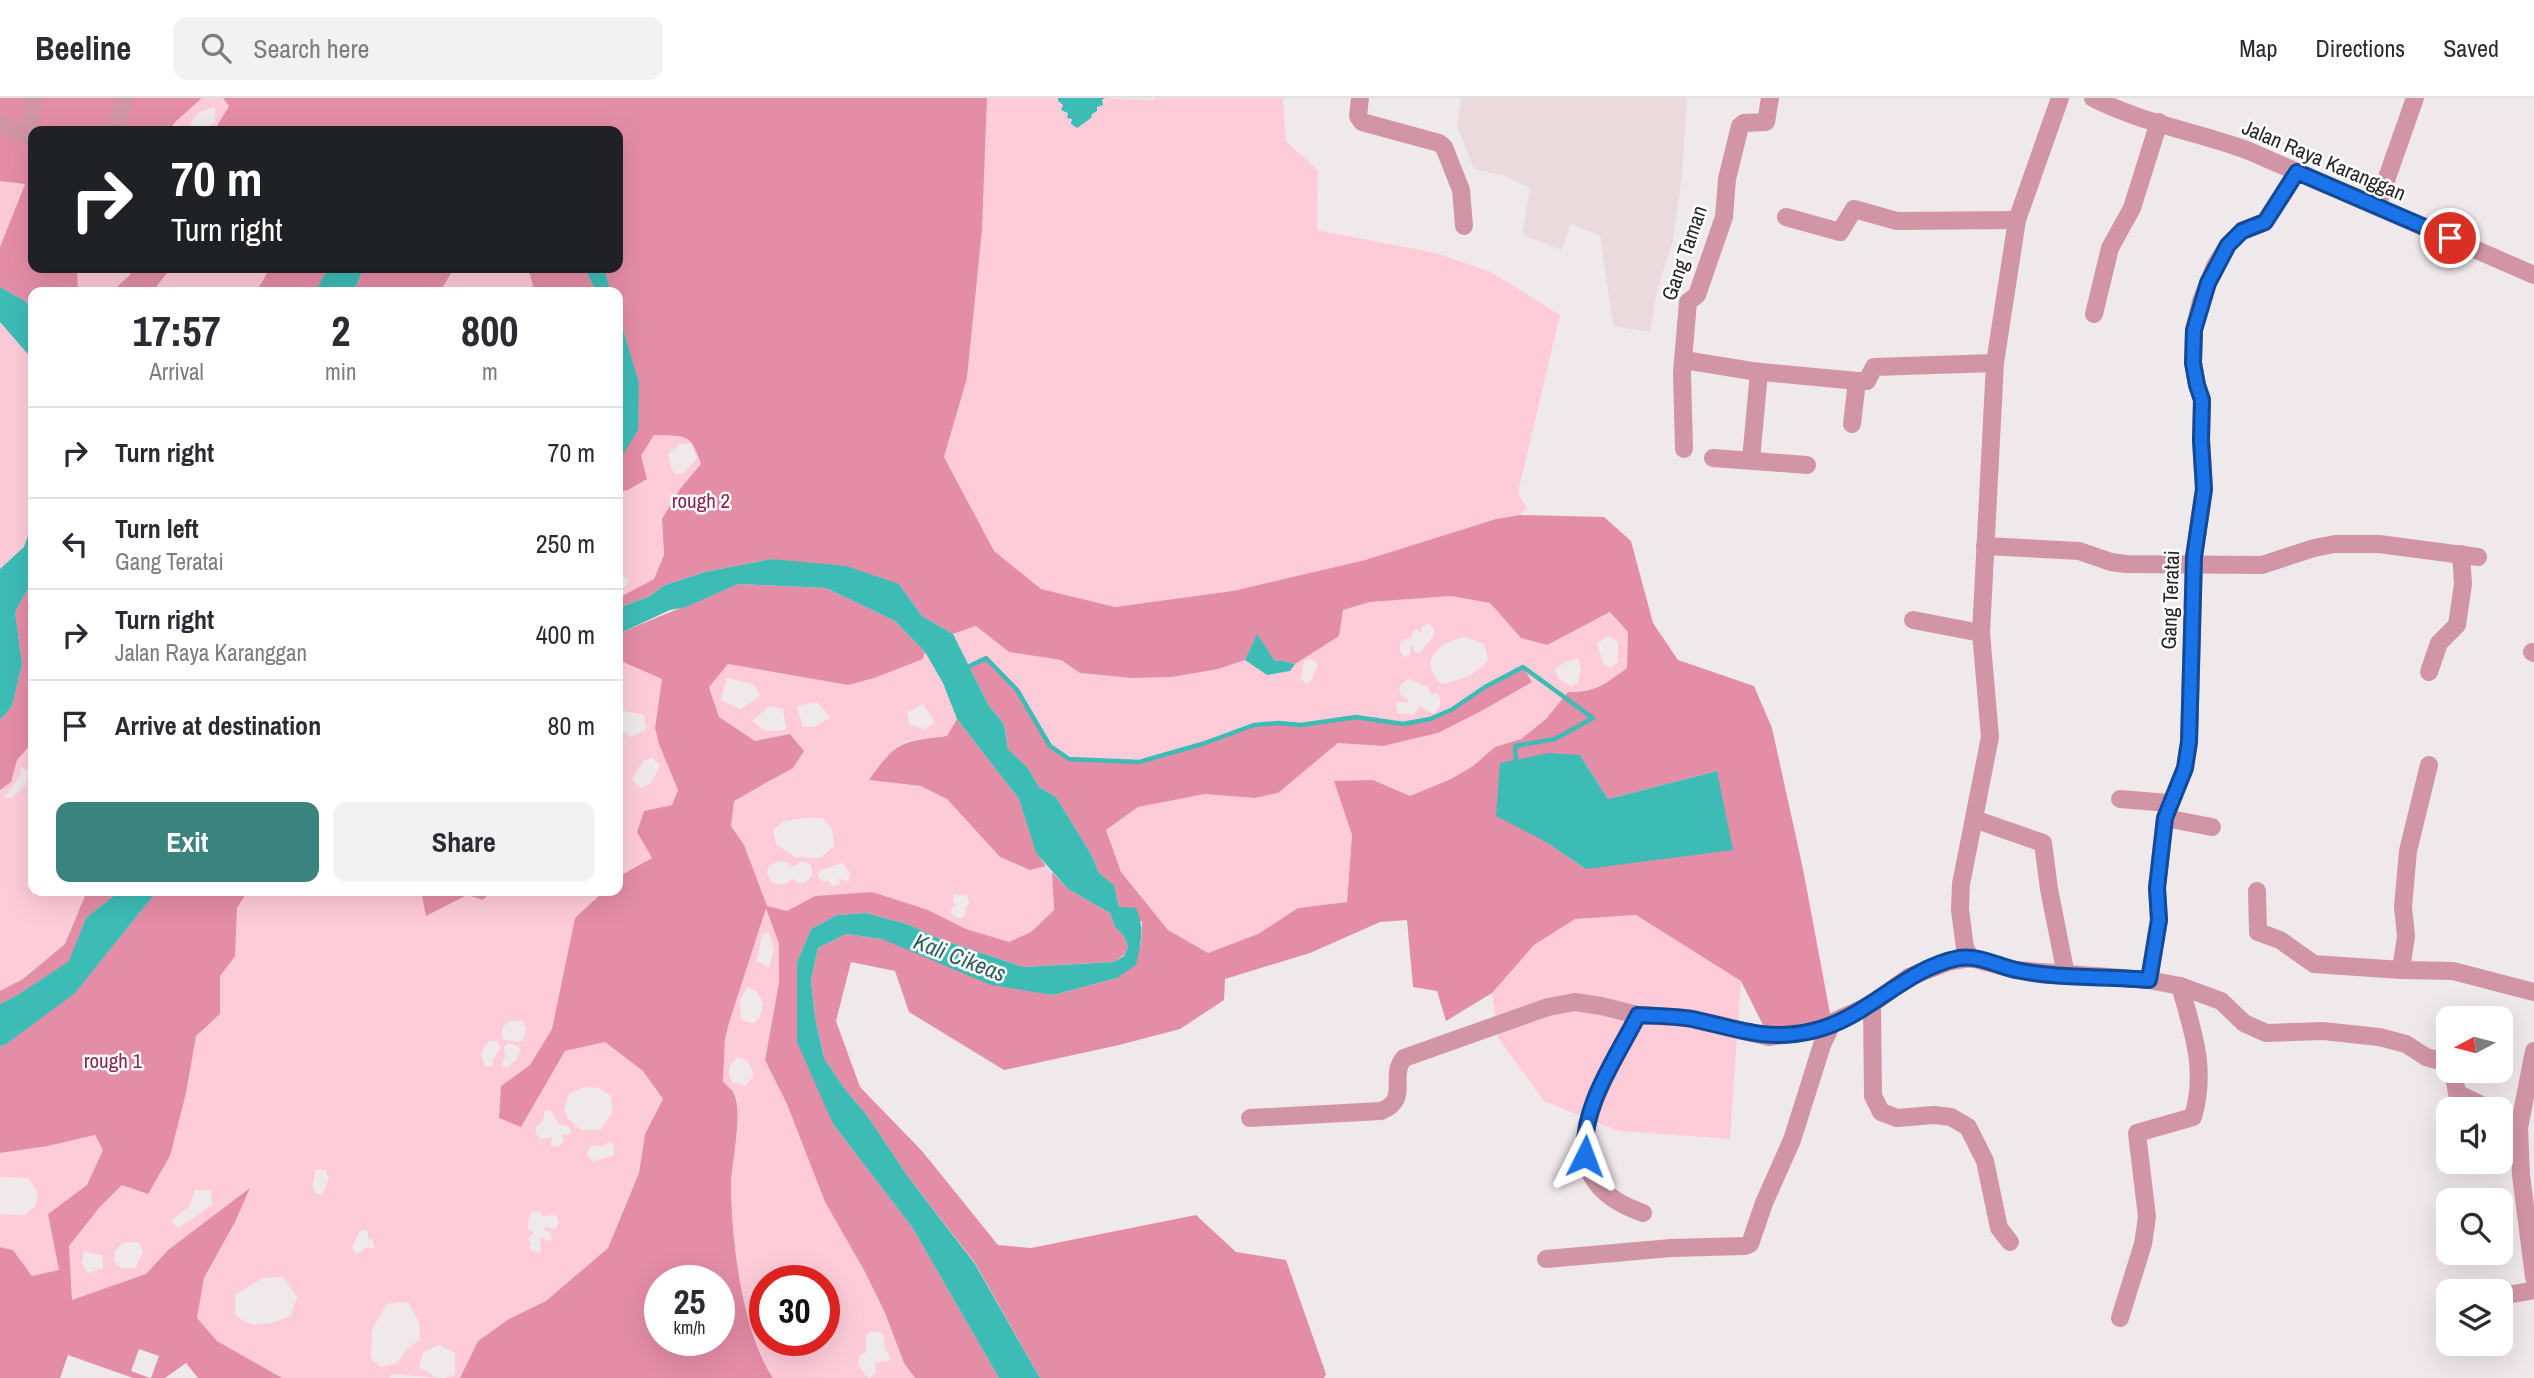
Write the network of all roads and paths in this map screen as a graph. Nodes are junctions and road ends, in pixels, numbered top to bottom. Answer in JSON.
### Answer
{"nodes":[{"id":1,"x":34,"y":98,"type":"edge"},
{"id":2,"x":125,"y":98,"type":"edge"},
{"id":3,"x":1360,"y":98,"type":"edge"},
{"id":4,"x":1770,"y":98,"type":"edge"},
{"id":5,"x":2060,"y":98,"type":"edge"},
{"id":6,"x":2093,"y":98,"type":"edge"},
{"id":7,"x":2415,"y":98,"type":"edge"},
{"id":8,"x":2159,"y":122,"type":"junction"},
{"id":9,"x":0,"y":125,"type":"edge"},
{"id":10,"x":32,"y":126,"type":"edge"},
{"id":11,"x":117,"y":126,"type":"edge"},
{"id":12,"x":28,"y":135,"type":"edge"},
{"id":13,"x":2297,"y":172,"type":"junction"},
{"id":14,"x":2377,"y":206,"type":"junction"},
{"id":15,"x":1786,"y":217,"type":"dead end"},
{"id":16,"x":2017,"y":220,"type":"junction"},
{"id":17,"x":1464,"y":226,"type":"dead end"},
{"id":18,"x":2534,"y":275,"type":"edge"},
{"id":19,"x":2094,"y":314,"type":"dead end"},
{"id":20,"x":1684,"y":360,"type":"junction"},
{"id":21,"x":1995,"y":363,"type":"junction"},
{"id":22,"x":1759,"y":372,"type":"junction"},
{"id":23,"x":1857,"y":381,"type":"junction"},
{"id":24,"x":1852,"y":424,"type":"dead end"},
{"id":25,"x":1684,"y":449,"type":"dead end"},
{"id":26,"x":1713,"y":458,"type":"dead end"},
{"id":27,"x":1751,"y":460,"type":"junction"},
{"id":28,"x":1807,"y":465,"type":"dead end"},
{"id":29,"x":1985,"y":546,"type":"junction"},
{"id":30,"x":2194,"y":565,"type":"junction"},
{"id":31,"x":1913,"y":620,"type":"dead end"},
{"id":32,"x":1981,"y":633,"type":"junction"},
{"id":33,"x":2429,"y":672,"type":"dead end"},
{"id":34,"x":2429,"y":765,"type":"dead end"},
{"id":35,"x":2120,"y":799,"type":"dead end"},
{"id":36,"x":2167,"y":810,"type":"junction"},
{"id":37,"x":1974,"y":820,"type":"junction"},
{"id":38,"x":2212,"y":827,"type":"dead end"},
{"id":39,"x":2257,"y":891,"type":"dead end"},
{"id":40,"x":1971,"y":958,"type":"junction"},
{"id":41,"x":2401,"y":970,"type":"junction"},
{"id":42,"x":2066,"y":975,"type":"junction"},
{"id":43,"x":2149,"y":980,"type":"junction"},
{"id":44,"x":2180,"y":986,"type":"junction"},
{"id":45,"x":2534,"y":992,"type":"edge"},
{"id":46,"x":1872,"y":1004,"type":"junction"},
{"id":47,"x":1638,"y":1015,"type":"junction"},
{"id":48,"x":1832,"y":1024,"type":"junction"},
{"id":49,"x":2534,"y":1051,"type":"edge"},
{"id":50,"x":2436,"y":1060,"type":"edge"},
{"id":51,"x":2455,"y":1083,"type":"edge"},
{"id":52,"x":2465,"y":1097,"type":"edge"},
{"id":53,"x":1250,"y":1118,"type":"dead end"},
{"id":54,"x":2525,"y":1135,"type":"edge"},
{"id":55,"x":1643,"y":1213,"type":"dead end"},
{"id":56,"x":2010,"y":1242,"type":"dead end"},
{"id":57,"x":1546,"y":1259,"type":"dead end"},
{"id":58,"x":2534,"y":1277,"type":"edge"},
{"id":59,"x":2534,"y":1288,"type":"edge"},
{"id":60,"x":2513,"y":1294,"type":"edge"},
{"id":61,"x":2120,"y":1318,"type":"dead end"}],
"edges":[{"from":1,"to":10,"type":"street"},
{"from":2,"to":11,"type":"street"},
{"from":3,"to":17,"type":"street"},
{"from":4,"to":20,"type":"street","name":"Gang Taman"},
{"from":5,"to":16,"type":"street"},
{"from":6,"to":8,"type":"street","name":"Jalan Raya Karanggan"},
{"from":7,"to":14,"type":"street"},
{"from":8,"to":13,"type":"street","name":"Jalan Raya Karanggan"},
{"from":8,"to":19,"type":"street"},
{"from":9,"to":12,"type":"street"},
{"from":13,"to":14,"type":"street","name":"Jalan Raya Karanggan"},
{"from":13,"to":30,"type":"street","name":"Gang Teratai"},
{"from":14,"to":18,"type":"street","name":"Jalan Raya Karanggan"},
{"from":15,"to":16,"type":"street"},
{"from":16,"to":21,"type":"street"},
{"from":20,"to":22,"type":"street"},
{"from":20,"to":25,"type":"street","name":"Gang Taman"},
{"from":21,"to":23,"type":"street"},
{"from":21,"to":29,"type":"street"},
{"from":22,"to":23,"type":"street"},
{"from":22,"to":27,"type":"street"},
{"from":23,"to":24,"type":"street"},
{"from":26,"to":27,"type":"street"},
{"from":27,"to":28,"type":"street"},
{"from":29,"to":30,"type":"street"},
{"from":29,"to":32,"type":"street"},
{"from":30,"to":33,"type":"street"},
{"from":30,"to":36,"type":"street","name":"Gang Teratai"},
{"from":31,"to":32,"type":"street"},
{"from":32,"to":37,"type":"street"},
{"from":34,"to":41,"type":"street"},
{"from":35,"to":36,"type":"street"},
{"from":36,"to":38,"type":"street"},
{"from":36,"to":43,"type":"street","name":"Gang Teratai"},
{"from":37,"to":40,"type":"street"},
{"from":37,"to":42,"type":"street"},
{"from":39,"to":41,"type":"street"},
{"from":40,"to":42,"type":"street"},
{"from":40,"to":46,"type":"street"},
{"from":41,"to":45,"type":"street"},
{"from":42,"to":43,"type":"street"},
{"from":43,"to":44,"type":"street"},
{"from":44,"to":50,"type":"street"},
{"from":44,"to":61,"type":"street"},
{"from":46,"to":48,"type":"street"},
{"from":46,"to":56,"type":"street"},
{"from":47,"to":48,"type":"street"},
{"from":47,"to":53,"type":"street"},
{"from":47,"to":55,"type":"street"},
{"from":48,"to":57,"type":"street"},
{"from":49,"to":54,"type":"street"},
{"from":51,"to":52,"type":"street"},
{"from":54,"to":58,"type":"street"},
{"from":59,"to":60,"type":"street"}]}
